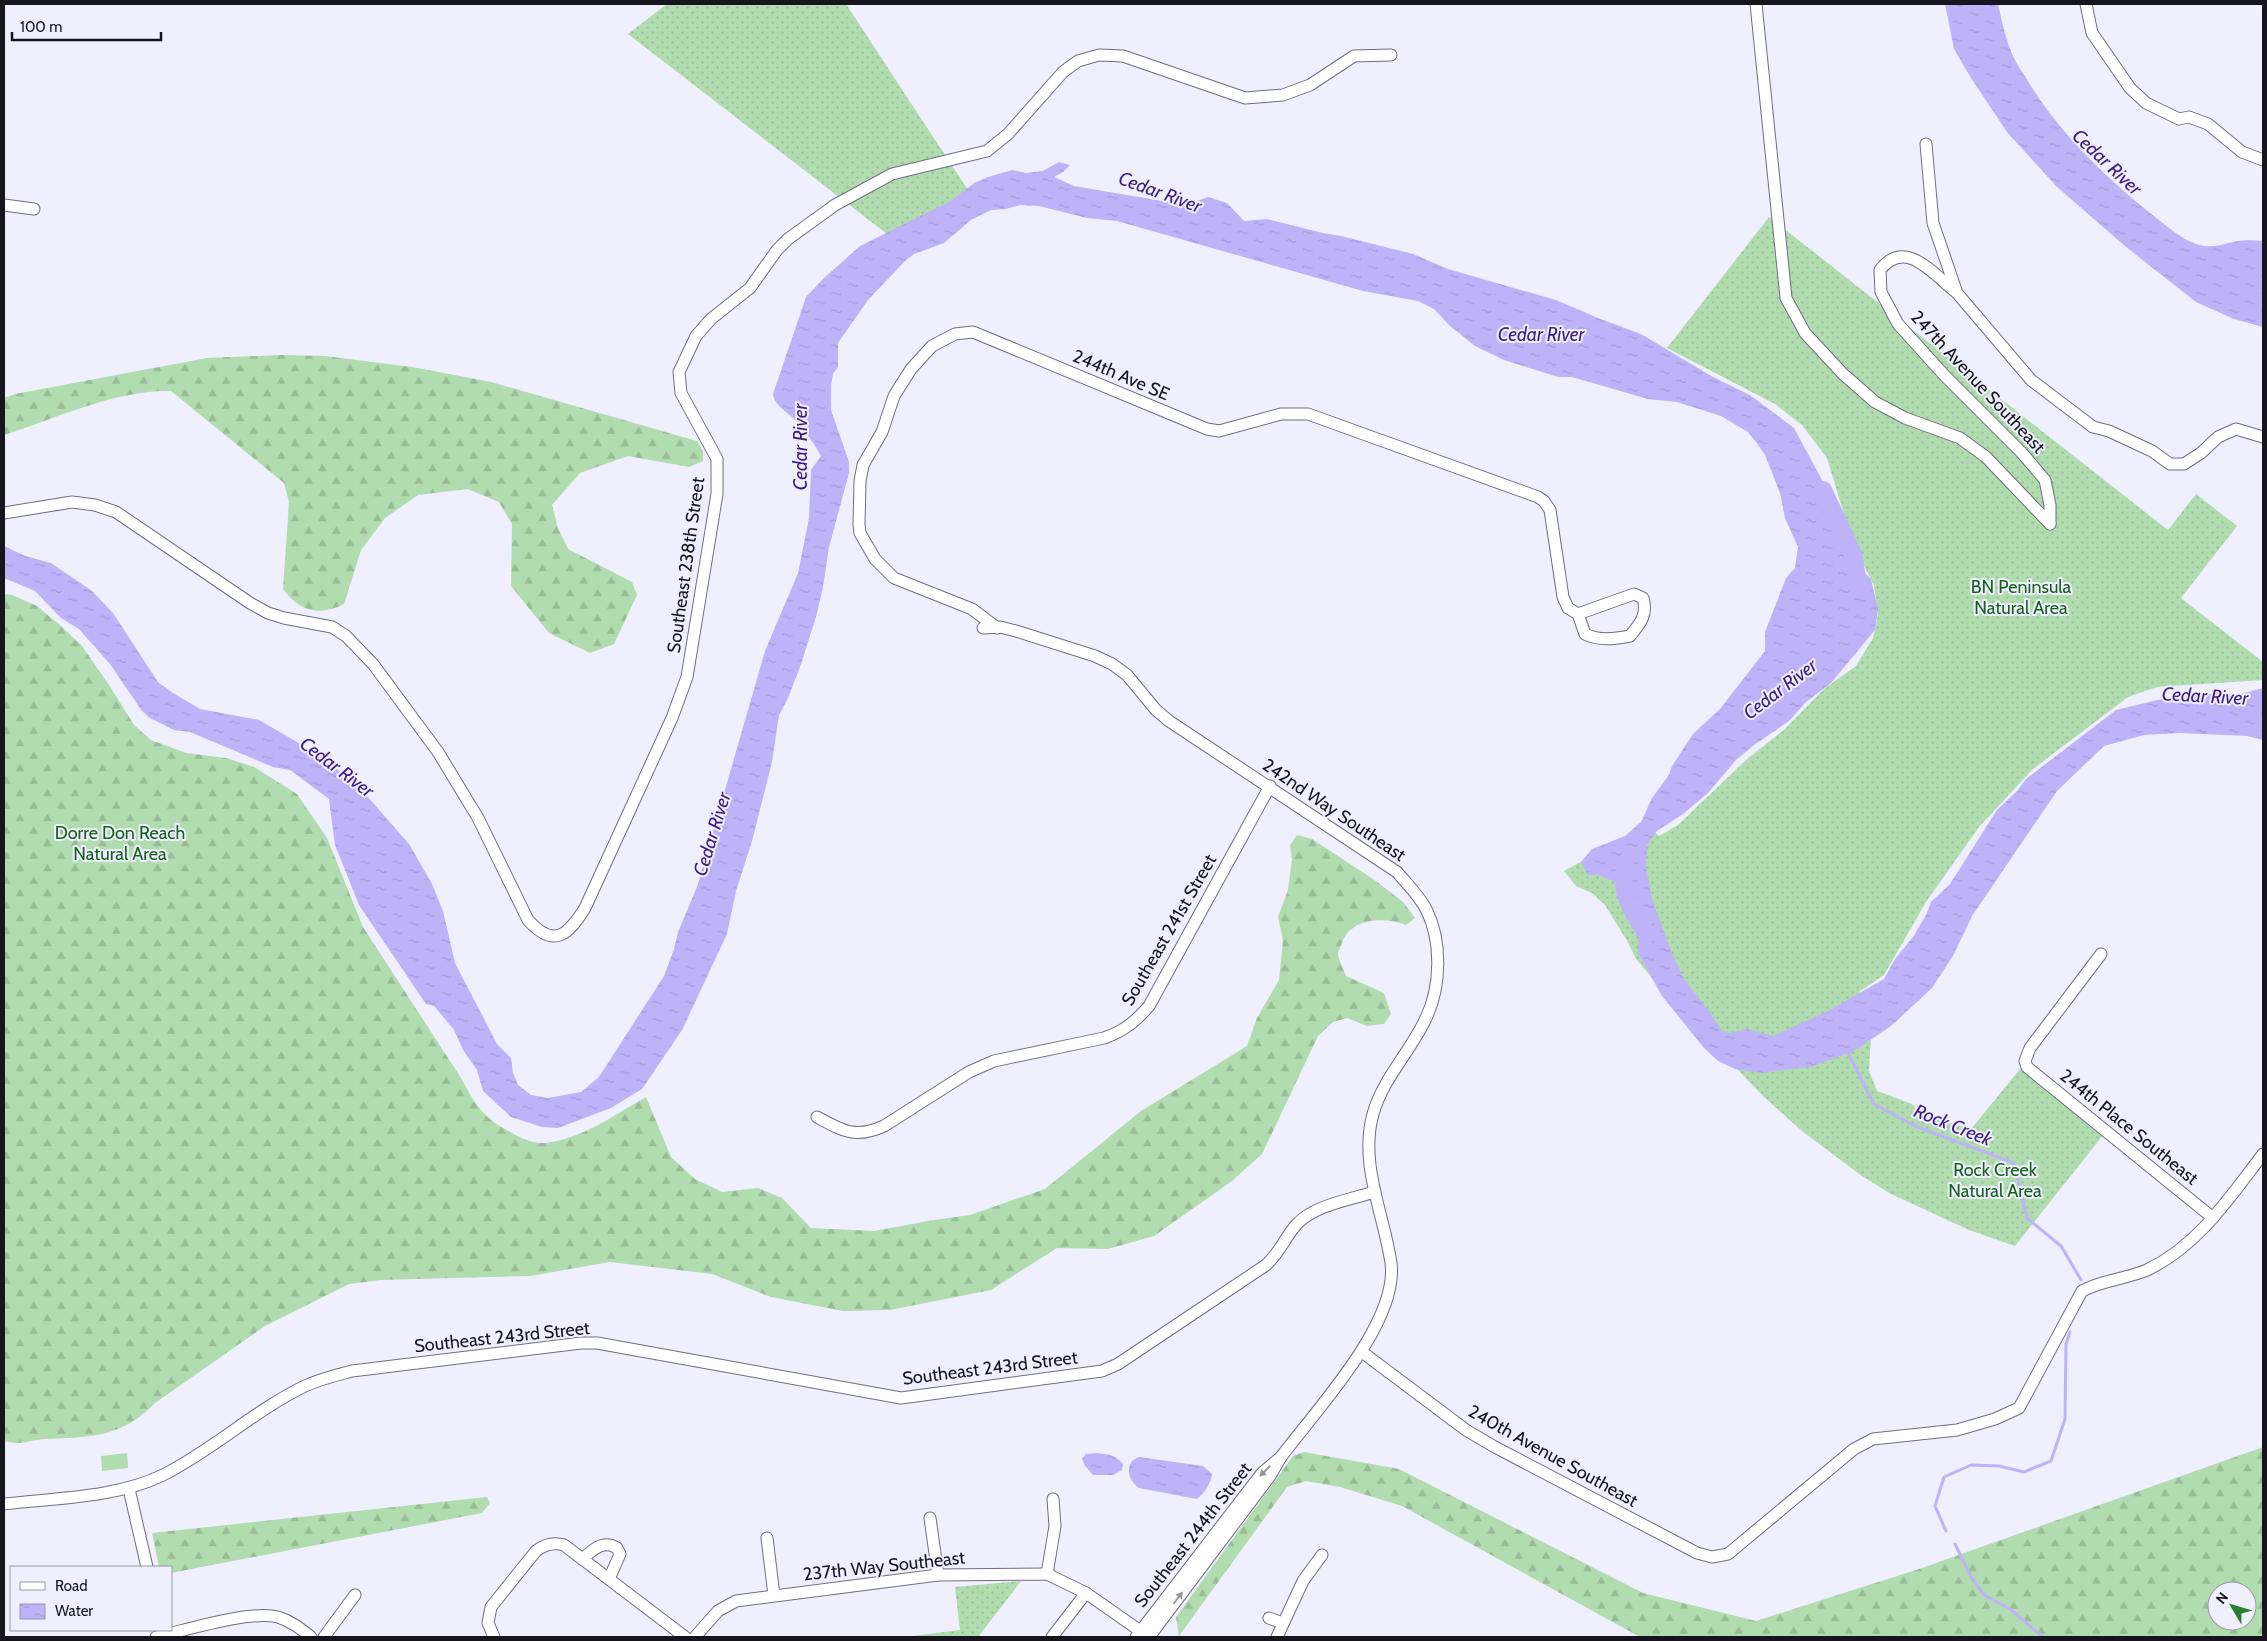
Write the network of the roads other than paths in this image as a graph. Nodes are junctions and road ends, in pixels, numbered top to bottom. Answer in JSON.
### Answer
{"nodes":[{"id":1,"x":1756,"y":4,"type":"edge"},
{"id":2,"x":2086,"y":4,"type":"edge"},
{"id":3,"x":1391,"y":55,"type":"dead end"},
{"id":4,"x":1926,"y":144,"type":"dead end"},
{"id":5,"x":2263,"y":160,"type":"edge"},
{"id":6,"x":4,"y":205,"type":"edge"},
{"id":7,"x":34,"y":209,"type":"dead end"},
{"id":8,"x":1957,"y":294,"type":"junction"},
{"id":9,"x":2263,"y":437,"type":"edge"},
{"id":10,"x":4,"y":513,"type":"edge"},
{"id":11,"x":1578,"y":614,"type":"junction"},
{"id":12,"x":983,"y":628,"type":"dead end"},
{"id":13,"x":998,"y":628,"type":"junction"},
{"id":14,"x":1270,"y":786,"type":"junction"},
{"id":15,"x":2101,"y":954,"type":"dead end"},
{"id":16,"x":817,"y":1117,"type":"dead end"},
{"id":17,"x":2263,"y":1154,"type":"edge"},
{"id":18,"x":1374,"y":1192,"type":"junction"},
{"id":19,"x":2213,"y":1218,"type":"junction"},
{"id":20,"x":1391,"y":1278,"type":"joint"},
{"id":21,"x":1362,"y":1352,"type":"junction"},
{"id":22,"x":129,"y":1489,"type":"junction"},
{"id":23,"x":1053,"y":1499,"type":"dead end"},
{"id":24,"x":4,"y":1504,"type":"edge"},
{"id":25,"x":930,"y":1518,"type":"dead end"},
{"id":26,"x":767,"y":1538,"type":"dead end"},
{"id":27,"x":1322,"y":1555,"type":"dead end"},
{"id":28,"x":582,"y":1559,"type":"junction"},
{"id":29,"x":147,"y":1566,"type":"edge"},
{"id":30,"x":1047,"y":1574,"type":"junction"},
{"id":31,"x":938,"y":1575,"type":"junction"},
{"id":32,"x":609,"y":1579,"type":"junction"},
{"id":33,"x":1086,"y":1593,"type":"junction"},
{"id":34,"x":774,"y":1595,"type":"junction"},
{"id":35,"x":355,"y":1596,"type":"dead end"},
{"id":36,"x":1269,"y":1618,"type":"dead end"},
{"id":37,"x":1282,"y":1623,"type":"junction"},
{"id":38,"x":160,"y":1635,"type":"edge"},
{"id":39,"x":1145,"y":1636,"type":"edge"},
{"id":40,"x":311,"y":1637,"type":"edge"},
{"id":41,"x":324,"y":1637,"type":"edge"},
{"id":42,"x":494,"y":1637,"type":"edge"},
{"id":43,"x":685,"y":1637,"type":"edge"},
{"id":44,"x":695,"y":1637,"type":"edge"},
{"id":45,"x":1052,"y":1637,"type":"edge"},
{"id":46,"x":1277,"y":1637,"type":"edge"}],
"edges":[{"from":1,"to":8,"type":"street","name":"247th Avenue Southeast"},
{"from":2,"to":5,"type":"street"},
{"from":3,"to":10,"type":"street","name":"Southeast 238th Street"},
{"from":4,"to":8,"type":"street"},
{"from":6,"to":7,"type":"street"},
{"from":8,"to":9,"type":"street"},
{"from":11,"to":11,"type":"street","name":"244th Ave SE"},
{"from":11,"to":13,"type":"street","name":"244th Ave SE"},
{"from":12,"to":13,"type":"street","name":"242nd Way Southeast"},
{"from":13,"to":14,"type":"street","name":"242nd Way Southeast"},
{"from":14,"to":16,"type":"street","name":"Southeast 241st Street"},
{"from":14,"to":18,"type":"street","name":"242nd Way Southeast"},
{"from":15,"to":19,"type":"street","name":"244th Place Southeast"},
{"from":17,"to":19,"type":"street"},
{"from":18,"to":20,"type":"street","name":"242nd Way Southeast"},
{"from":18,"to":22,"type":"street","name":"Southeast 243rd Street"},
{"from":19,"to":21,"type":"street","name":"240th Avenue Southeast"},
{"from":20,"to":21,"type":"street","name":"Southeast 244th Street"},
{"from":21,"to":39,"type":"street","name":"Southeast 244th Street"},
{"from":22,"to":24,"type":"street","name":"Southeast 243rd Street"},
{"from":22,"to":29,"type":"street"},
{"from":23,"to":30,"type":"street"},
{"from":25,"to":31,"type":"street"},
{"from":26,"to":34,"type":"street"},
{"from":27,"to":37,"type":"street"},
{"from":28,"to":32,"type":"street"},
{"from":28,"to":32,"type":"street"},
{"from":28,"to":42,"type":"street"},
{"from":30,"to":31,"type":"street","name":"237th Way Southeast"},
{"from":30,"to":33,"type":"street","name":"237th Way Southeast"},
{"from":31,"to":34,"type":"street","name":"237th Way Southeast"},
{"from":32,"to":43,"type":"street"},
{"from":33,"to":39,"type":"street","name":"237th Way Southeast"},
{"from":33,"to":45,"type":"street"},
{"from":34,"to":44,"type":"street","name":"237th Way Southeast"},
{"from":35,"to":41,"type":"street"},
{"from":36,"to":37,"type":"street"},
{"from":37,"to":46,"type":"street"},
{"from":38,"to":40,"type":"street"}]}
